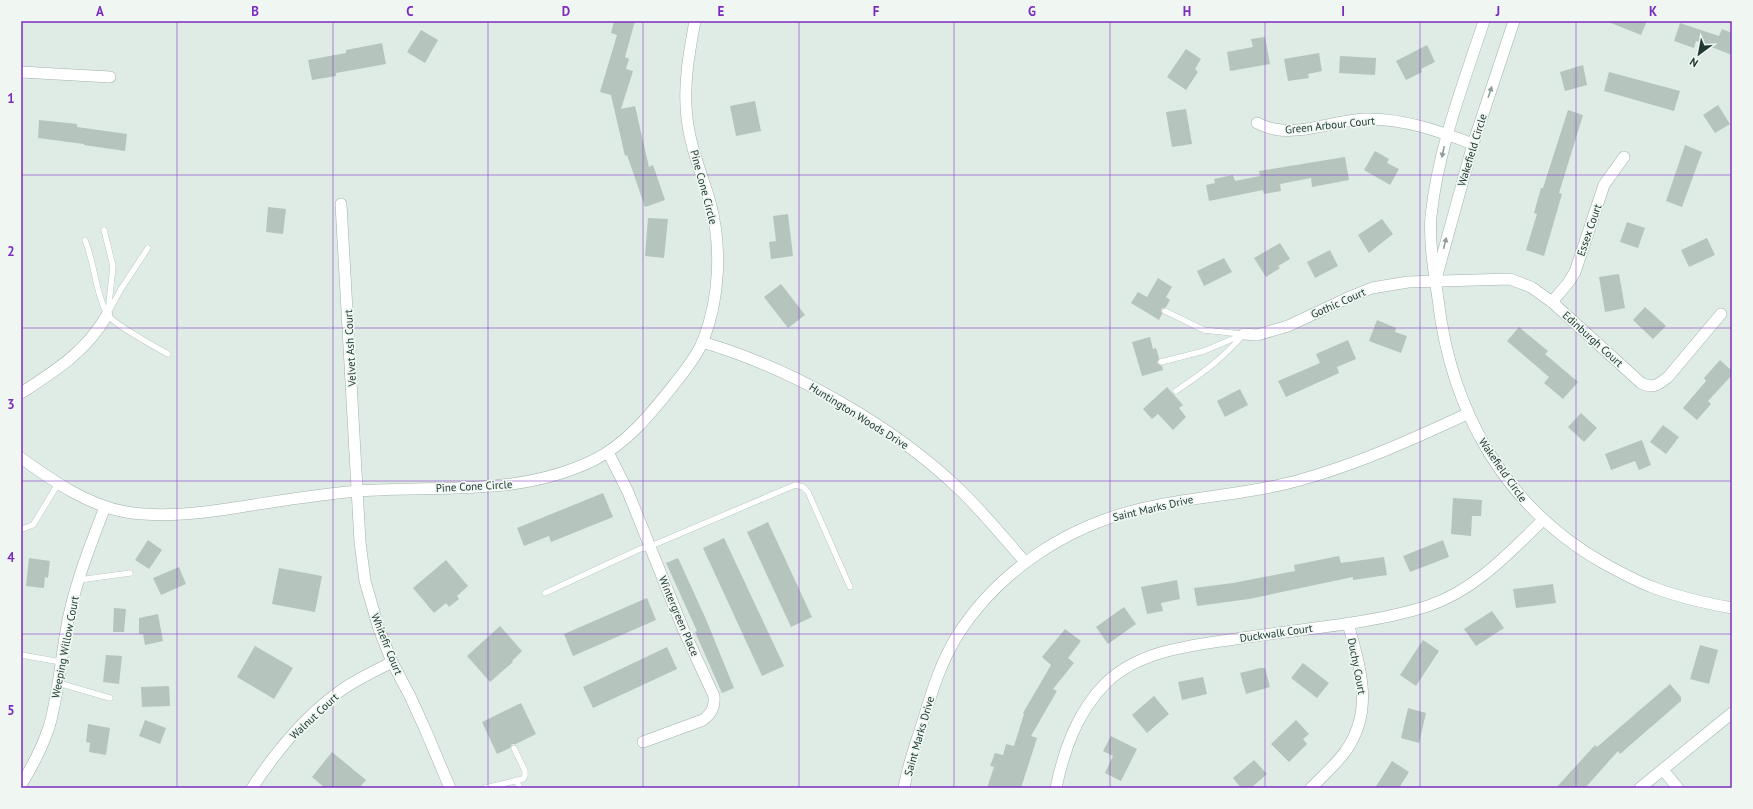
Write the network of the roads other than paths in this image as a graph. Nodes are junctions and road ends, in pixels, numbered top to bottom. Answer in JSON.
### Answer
{"nodes":[{"id":1,"x":695,"y":21,"type":"edge"},
{"id":2,"x":1484,"y":21,"type":"edge"},
{"id":3,"x":1514,"y":21,"type":"edge"},
{"id":4,"x":21,"y":72,"type":"edge"},
{"id":5,"x":110,"y":77,"type":"dead end"},
{"id":6,"x":1257,"y":123,"type":"dead end"},
{"id":7,"x":1447,"y":134,"type":"junction"},
{"id":8,"x":1472,"y":144,"type":"junction"},
{"id":9,"x":1624,"y":157,"type":"dead end"},
{"id":10,"x":341,"y":204,"type":"dead end"},
{"id":11,"x":104,"y":230,"type":"dead end"},
{"id":12,"x":85,"y":240,"type":"dead end"},
{"id":13,"x":148,"y":248,"type":"dead end"},
{"id":14,"x":1436,"y":281,"type":"junction"},
{"id":15,"x":1552,"y":302,"type":"junction"},
{"id":16,"x":1165,"y":311,"type":"dead end"},
{"id":17,"x":1721,"y":314,"type":"dead end"},
{"id":18,"x":107,"y":315,"type":"junction"},
{"id":19,"x":1244,"y":334,"type":"junction"},
{"id":20,"x":702,"y":342,"type":"junction"},
{"id":21,"x":168,"y":354,"type":"dead end"},
{"id":22,"x":1161,"y":362,"type":"dead end"},
{"id":23,"x":1176,"y":391,"type":"dead end"},
{"id":24,"x":21,"y":393,"type":"edge"},
{"id":25,"x":1467,"y":414,"type":"junction"},
{"id":26,"x":608,"y":452,"type":"junction"},
{"id":27,"x":21,"y":458,"type":"edge"},
{"id":28,"x":58,"y":484,"type":"junction"},
{"id":29,"x":358,"y":491,"type":"junction"},
{"id":30,"x":105,"y":507,"type":"junction"},
{"id":31,"x":1543,"y":520,"type":"junction"},
{"id":32,"x":22,"y":529,"type":"dead end"},
{"id":33,"x":651,"y":546,"type":"junction"},
{"id":34,"x":1025,"y":562,"type":"junction"},
{"id":35,"x":130,"y":573,"type":"dead end"},
{"id":36,"x":79,"y":580,"type":"junction"},
{"id":37,"x":850,"y":587,"type":"dead end"},
{"id":38,"x":545,"y":592,"type":"dead end"},
{"id":39,"x":1732,"y":608,"type":"edge"},
{"id":40,"x":1348,"y":622,"type":"junction"},
{"id":41,"x":21,"y":655,"type":"edge"},
{"id":42,"x":61,"y":662,"type":"junction"},
{"id":43,"x":392,"y":662,"type":"junction"},
{"id":44,"x":58,"y":683,"type":"junction"},
{"id":45,"x":110,"y":698,"type":"dead end"},
{"id":46,"x":1732,"y":713,"type":"edge"},
{"id":47,"x":644,"y":742,"type":"dead end"},
{"id":48,"x":514,"y":748,"type":"dead end"},
{"id":49,"x":1663,"y":770,"type":"junction"},
{"id":50,"x":516,"y":780,"type":"junction"},
{"id":51,"x":21,"y":785,"type":"edge"},
{"id":52,"x":252,"y":788,"type":"edge"},
{"id":53,"x":450,"y":788,"type":"edge"},
{"id":54,"x":485,"y":788,"type":"edge"},
{"id":55,"x":520,"y":788,"type":"edge"},
{"id":56,"x":904,"y":788,"type":"edge"},
{"id":57,"x":1056,"y":788,"type":"edge"},
{"id":58,"x":1311,"y":788,"type":"edge"},
{"id":59,"x":1640,"y":788,"type":"edge"},
{"id":60,"x":1678,"y":788,"type":"edge"}],
"edges":[{"from":1,"to":20,"type":"street","name":"Pine Cone Circle"},
{"from":2,"to":7,"type":"street","name":"Wakefield Circle"},
{"from":8,"to":3,"type":"street","name":"Wakefield Circle","one_way":true},
{"from":4,"to":5,"type":"street"},
{"from":6,"to":7,"type":"street","name":"Green Arbour Court"},
{"from":7,"to":8,"type":"street","name":"Green Arbour Court"},
{"from":7,"to":14,"type":"street","name":"Wakefield Circle","one_way":true},
{"from":14,"to":8,"type":"street","name":"Wakefield Circle","one_way":true},
{"from":9,"to":15,"type":"street","name":"Essex Court"},
{"from":10,"to":29,"type":"street","name":"Velvet Ash Court"},
{"from":11,"to":18,"type":"lane"},
{"from":12,"to":18,"type":"lane"},
{"from":13,"to":18,"type":"lane"},
{"from":14,"to":15,"type":"street","name":"Edinburgh Court"},
{"from":14,"to":19,"type":"street","name":"Gothic Court"},
{"from":14,"to":25,"type":"street","name":"Wakefield Circle"},
{"from":15,"to":17,"type":"street","name":"Edinburgh Court"},
{"from":16,"to":19,"type":"lane"},
{"from":18,"to":21,"type":"lane"},
{"from":18,"to":24,"type":"street"},
{"from":19,"to":22,"type":"lane"},
{"from":19,"to":23,"type":"lane"},
{"from":20,"to":26,"type":"street","name":"Pine Cone Circle"},
{"from":20,"to":34,"type":"street","name":"Huntington Woods Drive"},
{"from":25,"to":31,"type":"street","name":"Wakefield Circle"},
{"from":25,"to":34,"type":"street","name":"Saint Marks Drive"},
{"from":26,"to":29,"type":"street","name":"Pine Cone Circle"},
{"from":26,"to":33,"type":"street","name":"Wintergreen Place"},
{"from":27,"to":28,"type":"street","name":"Pine Cone Circle"},
{"from":28,"to":30,"type":"street","name":"Pine Cone Circle"},
{"from":28,"to":32,"type":"lane"},
{"from":29,"to":30,"type":"street","name":"Pine Cone Circle"},
{"from":29,"to":43,"type":"street","name":"Whitefir Court"},
{"from":30,"to":36,"type":"street","name":"Weeping Willow Court"},
{"from":31,"to":39,"type":"street","name":"Wakefield Circle"},
{"from":31,"to":40,"type":"street","name":"Duckwalk Court"},
{"from":33,"to":37,"type":"lane"},
{"from":33,"to":38,"type":"lane"},
{"from":33,"to":47,"type":"street","name":"Wintergreen Place"},
{"from":34,"to":56,"type":"street","name":"Saint Marks Drive"},
{"from":35,"to":36,"type":"lane"},
{"from":36,"to":42,"type":"street","name":"Weeping Willow Court"},
{"from":40,"to":57,"type":"street","name":"Duckwalk Court"},
{"from":40,"to":58,"type":"street","name":"Duchy Court"},
{"from":41,"to":42,"type":"lane"},
{"from":42,"to":44,"type":"street","name":"Weeping Willow Court"},
{"from":43,"to":52,"type":"street","name":"Walnut Court"},
{"from":43,"to":53,"type":"street","name":"Whitefir Court"},
{"from":44,"to":45,"type":"lane"},
{"from":44,"to":51,"type":"street","name":"Weeping Willow Court"},
{"from":46,"to":49,"type":"street"},
{"from":48,"to":50,"type":"lane"},
{"from":49,"to":59,"type":"street"},
{"from":49,"to":60,"type":"street"},
{"from":50,"to":54,"type":"lane"},
{"from":50,"to":55,"type":"lane"}]}
